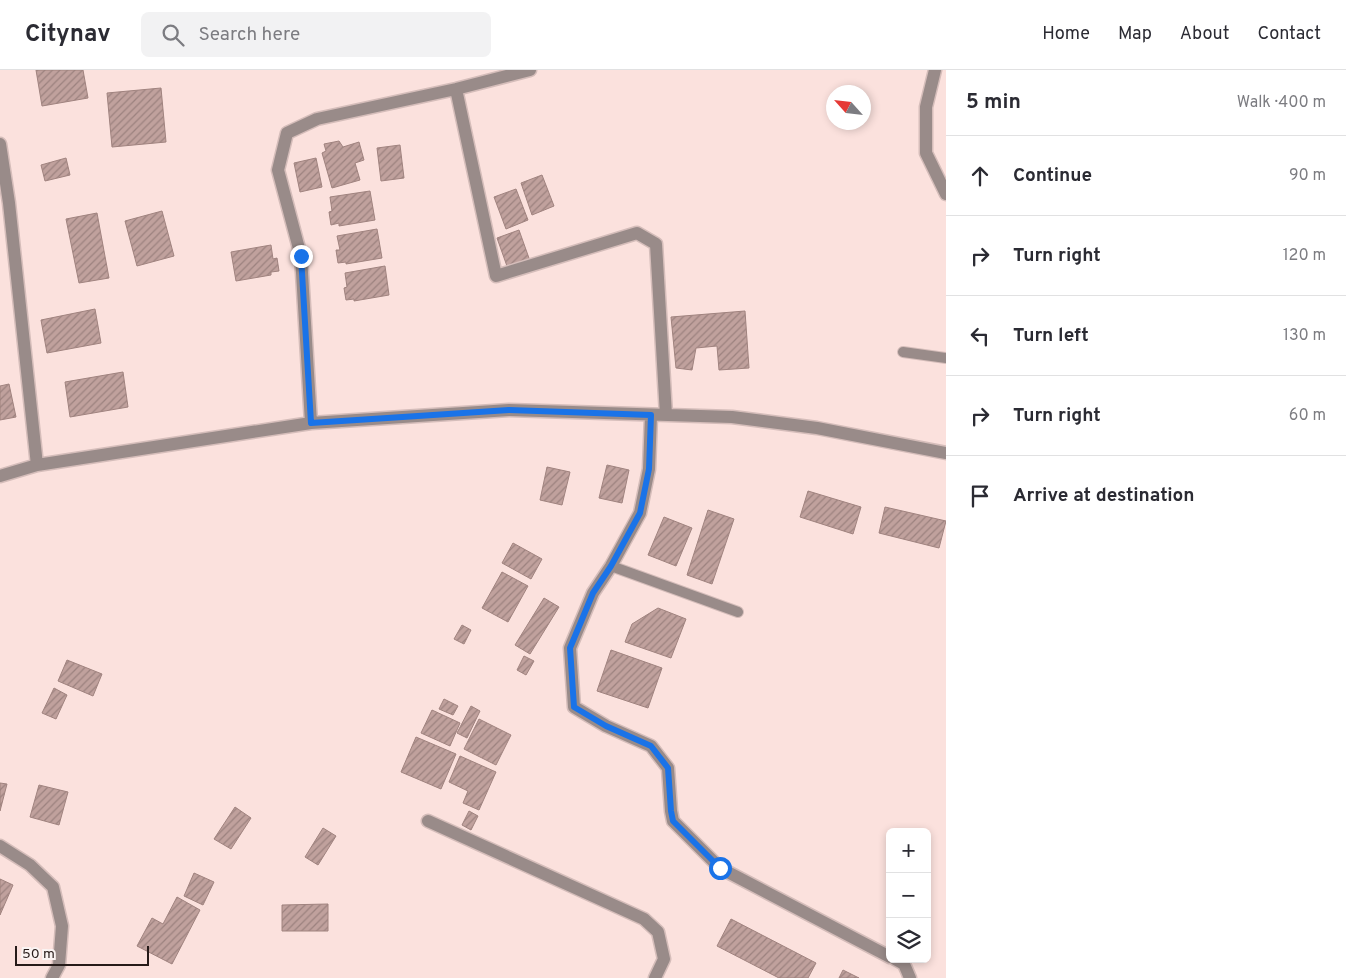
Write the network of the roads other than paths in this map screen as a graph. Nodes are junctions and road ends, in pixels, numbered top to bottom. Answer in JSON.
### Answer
{"nodes":[{"id":1,"x":530,"y":70,"type":"edge"},
{"id":2,"x":935,"y":70,"type":"edge"},
{"id":3,"x":456,"y":90,"type":"junction"},
{"id":4,"x":0,"y":144,"type":"edge"},
{"id":5,"x":946,"y":194,"type":"edge"},
{"id":6,"x":903,"y":352,"type":"dead end"},
{"id":7,"x":946,"y":358,"type":"edge"},
{"id":8,"x":651,"y":415,"type":"junction"},
{"id":9,"x":666,"y":415,"type":"junction"},
{"id":10,"x":311,"y":423,"type":"junction"},
{"id":11,"x":946,"y":453,"type":"edge"},
{"id":12,"x":37,"y":465,"type":"junction"},
{"id":13,"x":0,"y":476,"type":"edge"},
{"id":14,"x":611,"y":566,"type":"junction"},
{"id":15,"x":738,"y":612,"type":"dead end"},
{"id":16,"x":428,"y":821,"type":"dead end"},
{"id":17,"x":0,"y":846,"type":"edge"},
{"id":18,"x":886,"y":955,"type":"edge"},
{"id":19,"x":902,"y":963,"type":"edge"},
{"id":20,"x":52,"y":978,"type":"edge"},
{"id":21,"x":655,"y":978,"type":"edge"},
{"id":22,"x":910,"y":978,"type":"edge"}],
"edges":[{"from":1,"to":3,"type":"street"},
{"from":2,"to":5,"type":"street"},
{"from":3,"to":9,"type":"street"},
{"from":3,"to":10,"type":"street"},
{"from":4,"to":12,"type":"street"},
{"from":6,"to":7,"type":"lane"},
{"from":8,"to":9,"type":"street"},
{"from":8,"to":10,"type":"street"},
{"from":8,"to":14,"type":"street"},
{"from":9,"to":11,"type":"street"},
{"from":10,"to":12,"type":"street"},
{"from":12,"to":13,"type":"street"},
{"from":14,"to":15,"type":"lane"},
{"from":14,"to":18,"type":"street"},
{"from":16,"to":21,"type":"street"},
{"from":17,"to":20,"type":"street"},
{"from":19,"to":22,"type":"street"}]}
